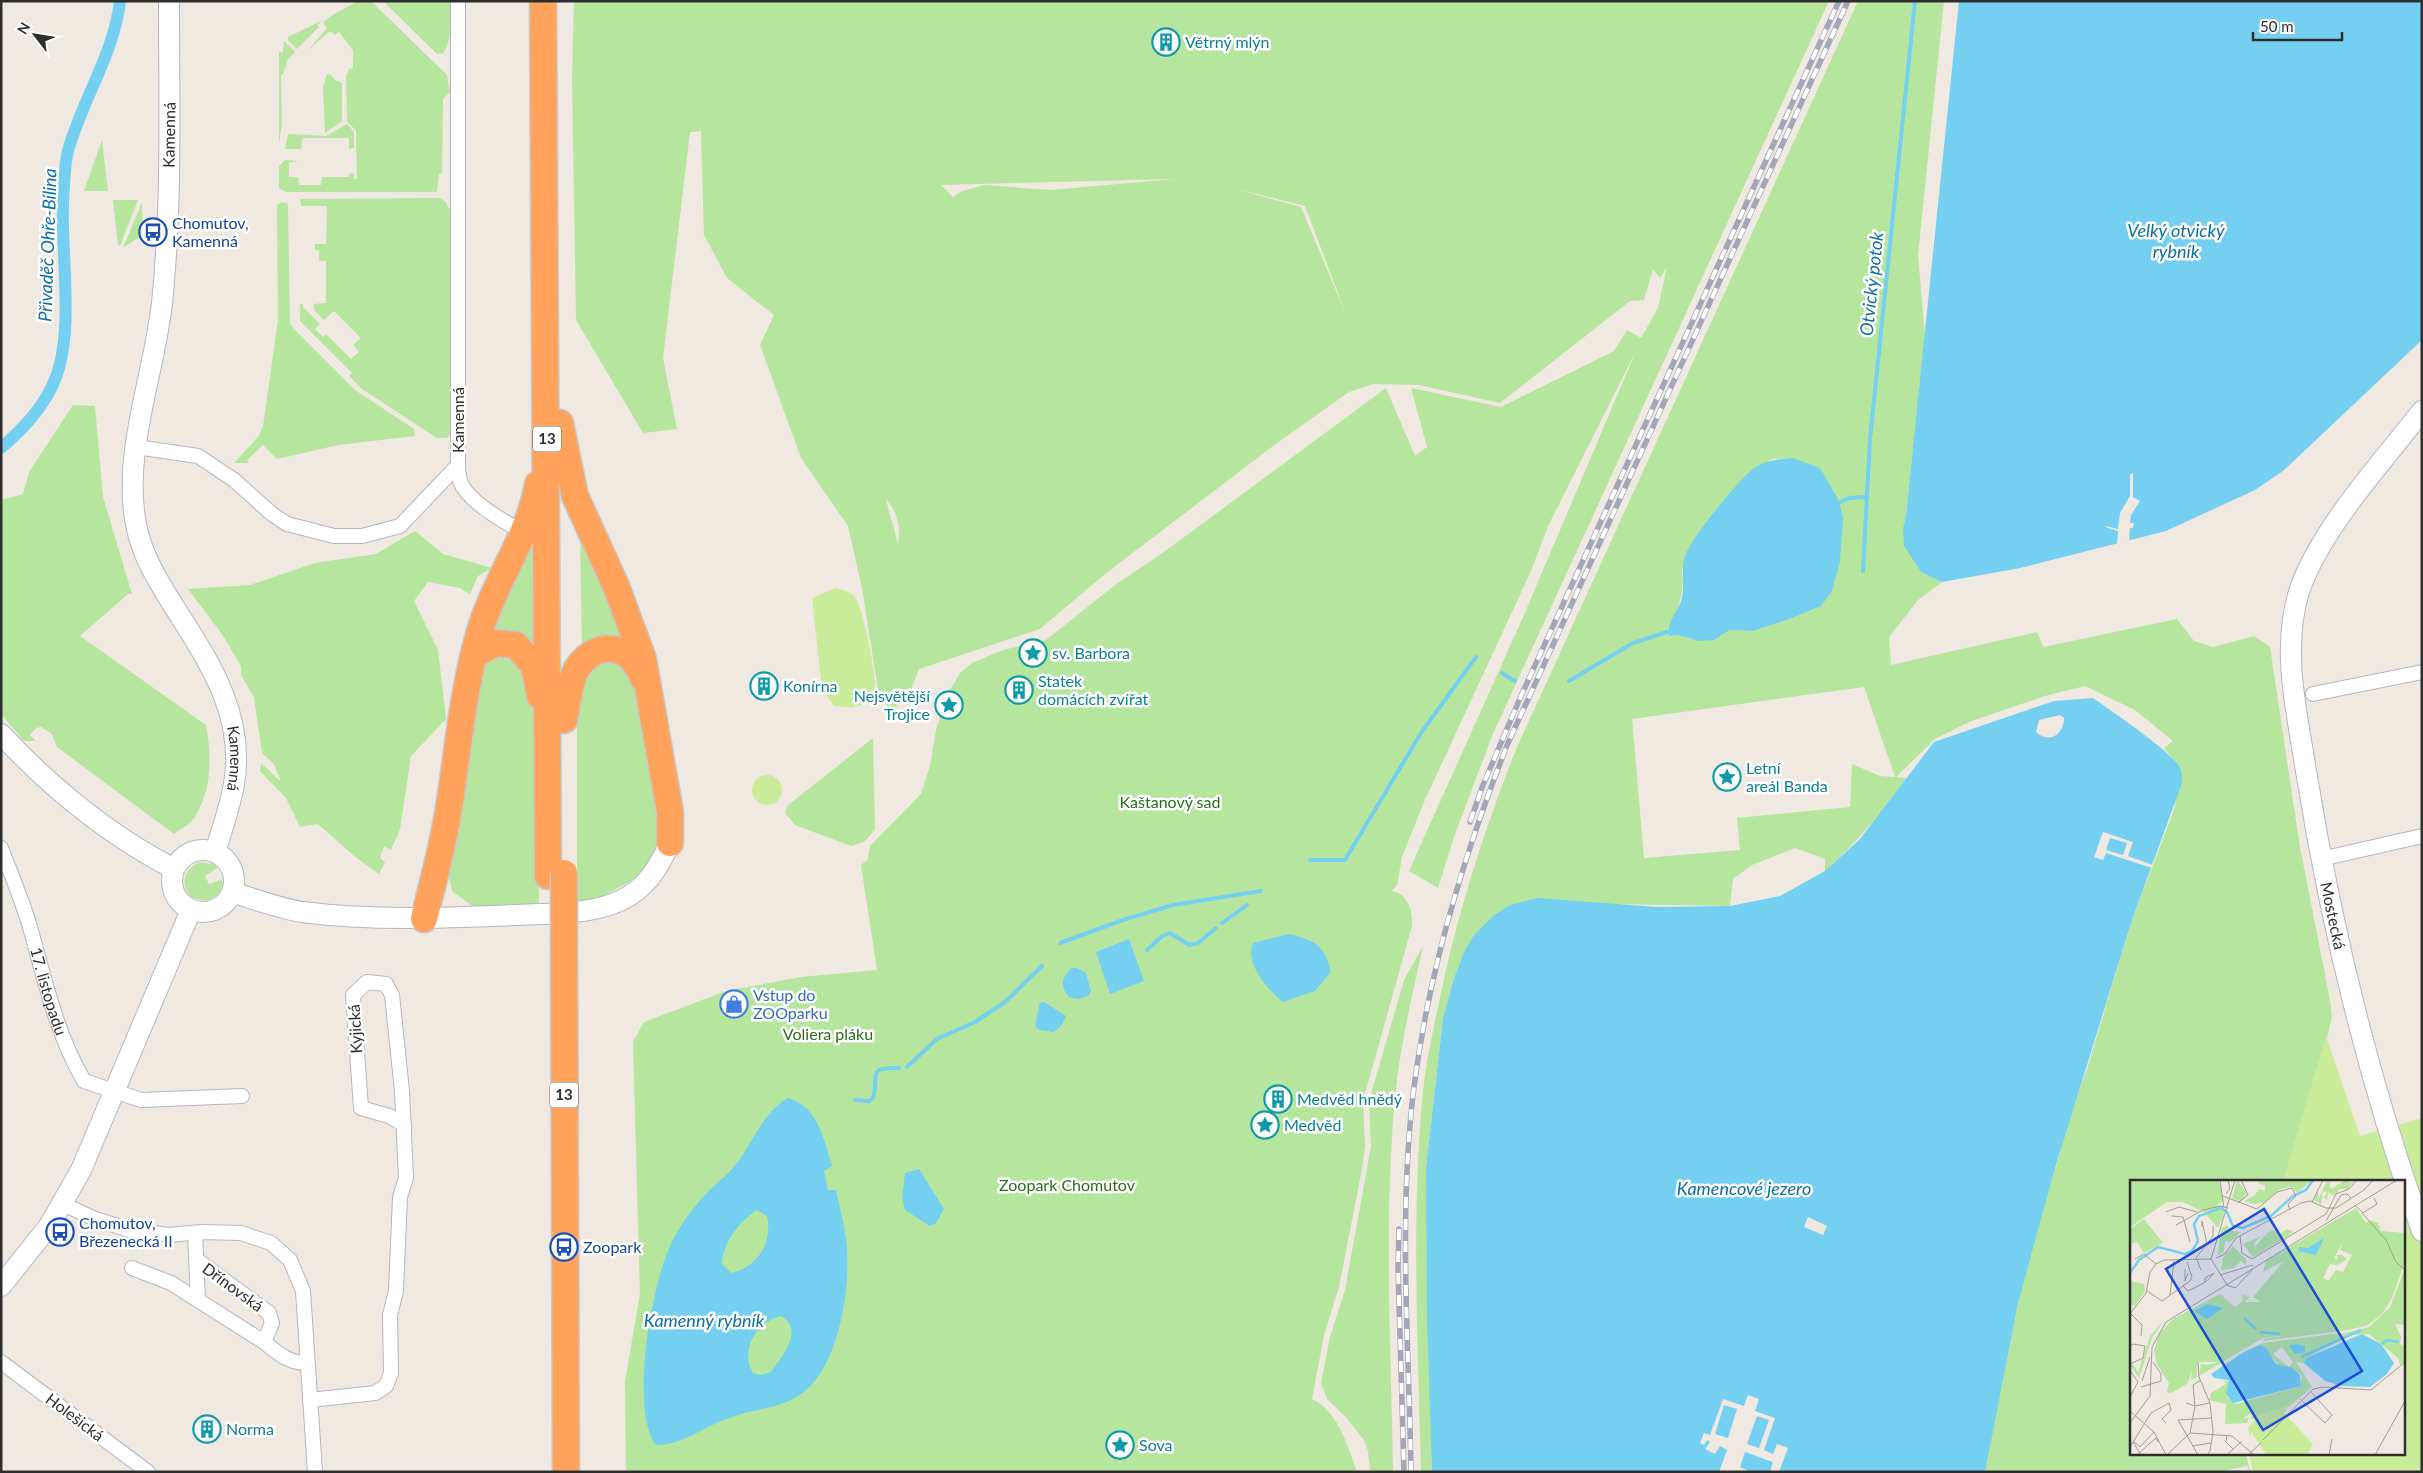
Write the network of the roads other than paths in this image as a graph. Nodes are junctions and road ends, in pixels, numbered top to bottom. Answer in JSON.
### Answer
{"nodes":[{"id":1,"x":170,"y":1,"type":"edge"},
{"id":2,"x":458,"y":1,"type":"edge"},
{"id":3,"x":543,"y":1,"type":"edge"},
{"id":4,"x":558,"y":1,"type":"edge"},
{"id":5,"x":2422,"y":411,"type":"edge"},
{"id":6,"x":554,"y":423,"type":"junction"},
{"id":7,"x":136,"y":447,"type":"junction"},
{"id":8,"x":458,"y":465,"type":"junction"},
{"id":9,"x":525,"y":533,"type":"junction"},
{"id":10,"x":475,"y":654,"type":"junction"},
{"id":11,"x":2422,"y":672,"type":"edge"},
{"id":12,"x":648,"y":693,"type":"junction"},
{"id":13,"x":2312,"y":694,"type":"dead end"},
{"id":14,"x":564,"y":720,"type":"junction"},
{"id":15,"x":1,"y":734,"type":"edge"},
{"id":16,"x":549,"y":749,"type":"junction"},
{"id":17,"x":2422,"y":836,"type":"edge"},
{"id":18,"x":670,"y":843,"type":"joint"},
{"id":19,"x":1,"y":848,"type":"edge"},
{"id":20,"x":215,"y":852,"type":"junction"},
{"id":21,"x":2322,"y":859,"type":"junction"},
{"id":22,"x":5,"y":864,"type":"edge"},
{"id":23,"x":174,"y":869,"type":"junction"},
{"id":24,"x":556,"y":874,"type":"junction"},
{"id":25,"x":232,"y":892,"type":"junction"},
{"id":26,"x":191,"y":910,"type":"junction"},
{"id":27,"x":424,"y":919,"type":"junction"},
{"id":28,"x":557,"y":945,"type":"junction"},
{"id":29,"x":116,"y":1091,"type":"junction"},
{"id":30,"x":242,"y":1096,"type":"dead end"},
{"id":31,"x":404,"y":1125,"type":"junction"},
{"id":32,"x":2404,"y":1180,"type":"edge"},
{"id":33,"x":2406,"y":1186,"type":"edge"},
{"id":34,"x":63,"y":1204,"type":"junction"},
{"id":35,"x":2422,"y":1231,"type":"edge"},
{"id":36,"x":195,"y":1233,"type":"junction"},
{"id":37,"x":197,"y":1260,"type":"junction"},
{"id":38,"x":132,"y":1268,"type":"dead end"},
{"id":39,"x":1,"y":1286,"type":"edge"},
{"id":40,"x":198,"y":1299,"type":"junction"},
{"id":41,"x":264,"y":1342,"type":"junction"},
{"id":42,"x":307,"y":1356,"type":"junction"},
{"id":43,"x":1,"y":1362,"type":"edge"},
{"id":44,"x":310,"y":1400,"type":"junction"},
{"id":45,"x":148,"y":1472,"type":"edge"},
{"id":46,"x":315,"y":1472,"type":"edge"},
{"id":47,"x":551,"y":1472,"type":"edge"},
{"id":48,"x":566,"y":1472,"type":"edge"}],
"edges":[{"from":1,"to":7,"type":"street","name":"Kamenná"},
{"from":2,"to":8,"type":"street","name":"Kamenná"},
{"from":3,"to":6,"type":"highway","number":"13"},
{"from":4,"to":6,"type":"highway","number":"13"},
{"from":5,"to":21,"type":"street","name":"Mostecká"},
{"from":6,"to":9,"type":"highway"},
{"from":6,"to":12,"type":"highway"},
{"from":6,"to":14,"type":"highway","number":"13"},
{"from":6,"to":16,"type":"highway","number":"13"},
{"from":7,"to":8,"type":"street","name":"Kamenná"},
{"from":7,"to":20,"type":"street","name":"Kamenná"},
{"from":8,"to":9,"type":"street"},
{"from":9,"to":10,"type":"highway"},
{"from":10,"to":16,"type":"highway"},
{"from":10,"to":27,"type":"highway"},
{"from":11,"to":13,"type":"street"},
{"from":12,"to":14,"type":"highway"},
{"from":12,"to":18,"type":"highway"},
{"from":14,"to":24,"type":"highway","number":"13"},
{"from":15,"to":23,"type":"street"},
{"from":16,"to":24,"type":"highway","number":"13"},
{"from":17,"to":21,"type":"street"},
{"from":18,"to":27,"type":"street"},
{"from":19,"to":22,"type":"street","name":"17. listopadu"},
{"from":20,"to":23,"type":"street"},
{"from":20,"to":25,"type":"street"},
{"from":21,"to":32,"type":"street","name":"Mostecká"},
{"from":22,"to":29,"type":"street","name":"17. listopadu"},
{"from":23,"to":26,"type":"street"},
{"from":24,"to":28,"type":"highway","number":"13","bridge":true},
{"from":25,"to":26,"type":"street"},
{"from":25,"to":27,"type":"street"},
{"from":26,"to":29,"type":"street"},
{"from":28,"to":47,"type":"highway","number":"13"},
{"from":28,"to":48,"type":"highway","number":"13"},
{"from":29,"to":30,"type":"street","name":"17. listopadu"},
{"from":29,"to":34,"type":"street"},
{"from":31,"to":31,"type":"street","name":"Kyjická"},
{"from":31,"to":44,"type":"street","name":"Kyjická"},
{"from":33,"to":35,"type":"street","name":"Mostecká"},
{"from":34,"to":36,"type":"street"},
{"from":34,"to":39,"type":"street"},
{"from":36,"to":37,"type":"street","name":"Dřínovská"},
{"from":36,"to":42,"type":"street"},
{"from":37,"to":40,"type":"street","name":"Dřínovská"},
{"from":37,"to":41,"type":"street","name":"Dřínovská"},
{"from":38,"to":40,"type":"street","name":"Dřínovská"},
{"from":40,"to":41,"type":"street","name":"Dřínovská"},
{"from":41,"to":42,"type":"street","name":"Dřínovská"},
{"from":42,"to":44,"type":"street"},
{"from":43,"to":45,"type":"street","name":"Holešická"},
{"from":44,"to":46,"type":"street"}]}
